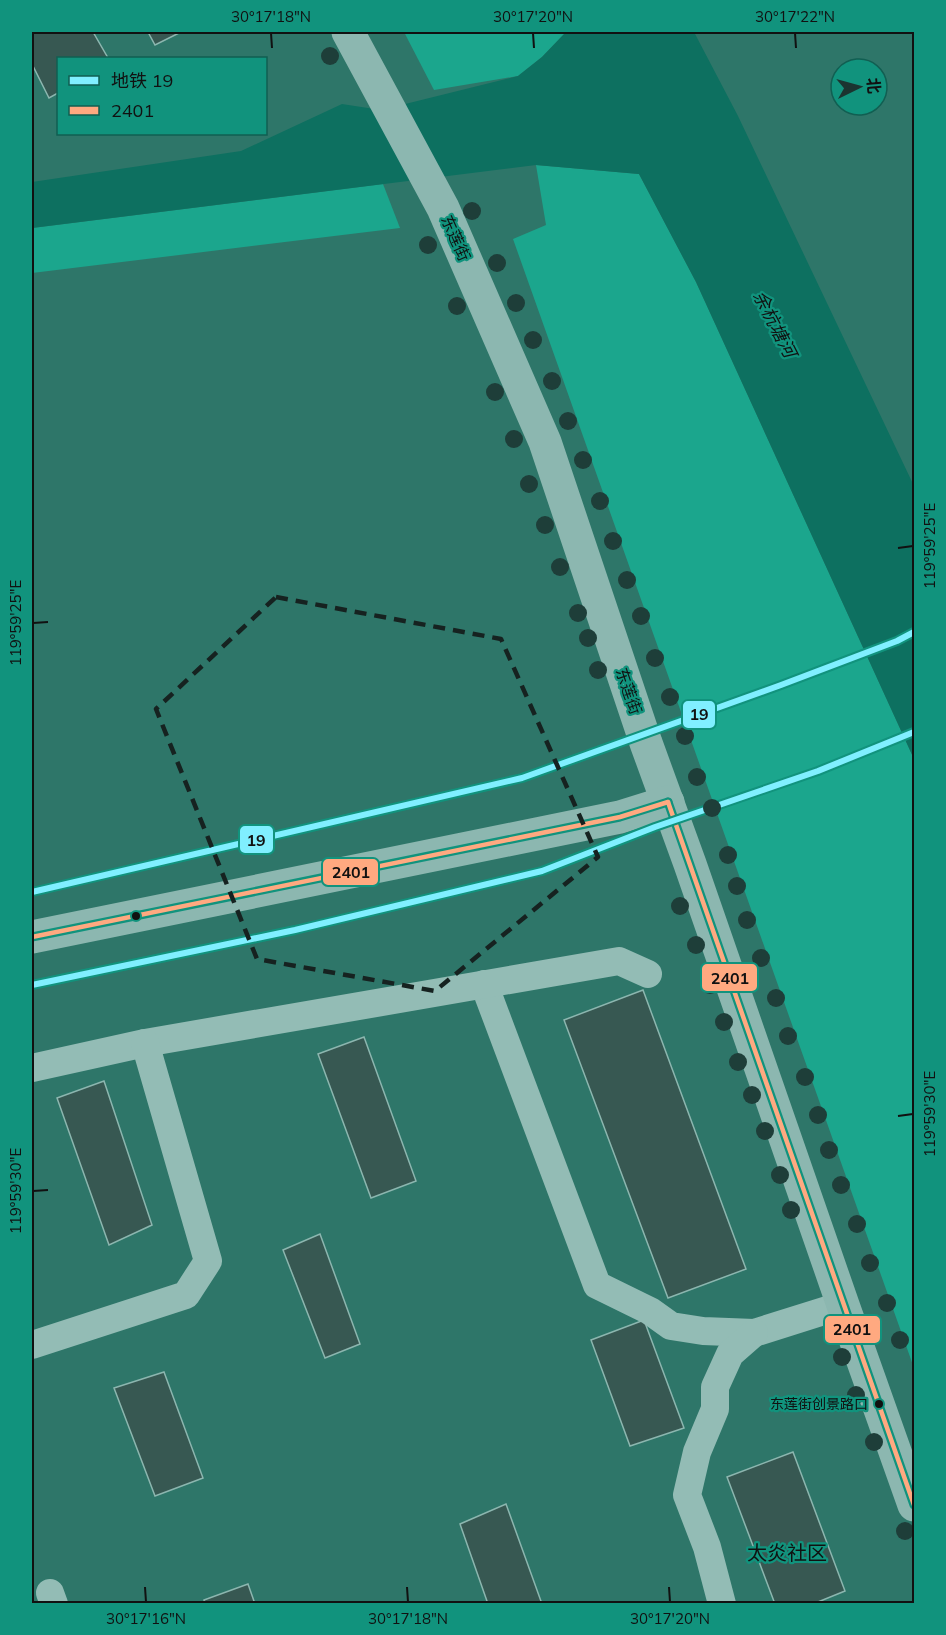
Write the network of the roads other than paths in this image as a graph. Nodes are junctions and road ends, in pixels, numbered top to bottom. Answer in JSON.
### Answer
{"nodes":[{"id":1,"x":348,"y":32,"type":"edge"},
{"id":2,"x":668,"y":802,"type":"junction"},
{"id":3,"x":32,"y":937,"type":"edge"},
{"id":4,"x":648,"y":974,"type":"dead end"},
{"id":5,"x":484,"y":984,"type":"junction"},
{"id":6,"x":145,"y":1043,"type":"junction"},
{"id":7,"x":32,"y":1068,"type":"edge"},
{"id":8,"x":843,"y":1305,"type":"junction"},
{"id":9,"x":754,"y":1333,"type":"junction"},
{"id":10,"x":32,"y":1345,"type":"edge"},
{"id":11,"x":915,"y":1505,"type":"edge"},
{"id":12,"x":722,"y":1604,"type":"edge"}],
"edges":[{"from":1,"to":2,"type":"street","name":"东莲街"},
{"from":2,"to":3,"type":"street"},
{"from":2,"to":8,"type":"street","name":"东莲街"},
{"from":4,"to":5,"type":"street"},
{"from":5,"to":6,"type":"street"},
{"from":5,"to":9,"type":"street"},
{"from":6,"to":7,"type":"street"},
{"from":6,"to":10,"type":"street"},
{"from":8,"to":9,"type":"street"},
{"from":8,"to":11,"type":"street","name":"东莲街"},
{"from":9,"to":12,"type":"street"}]}
